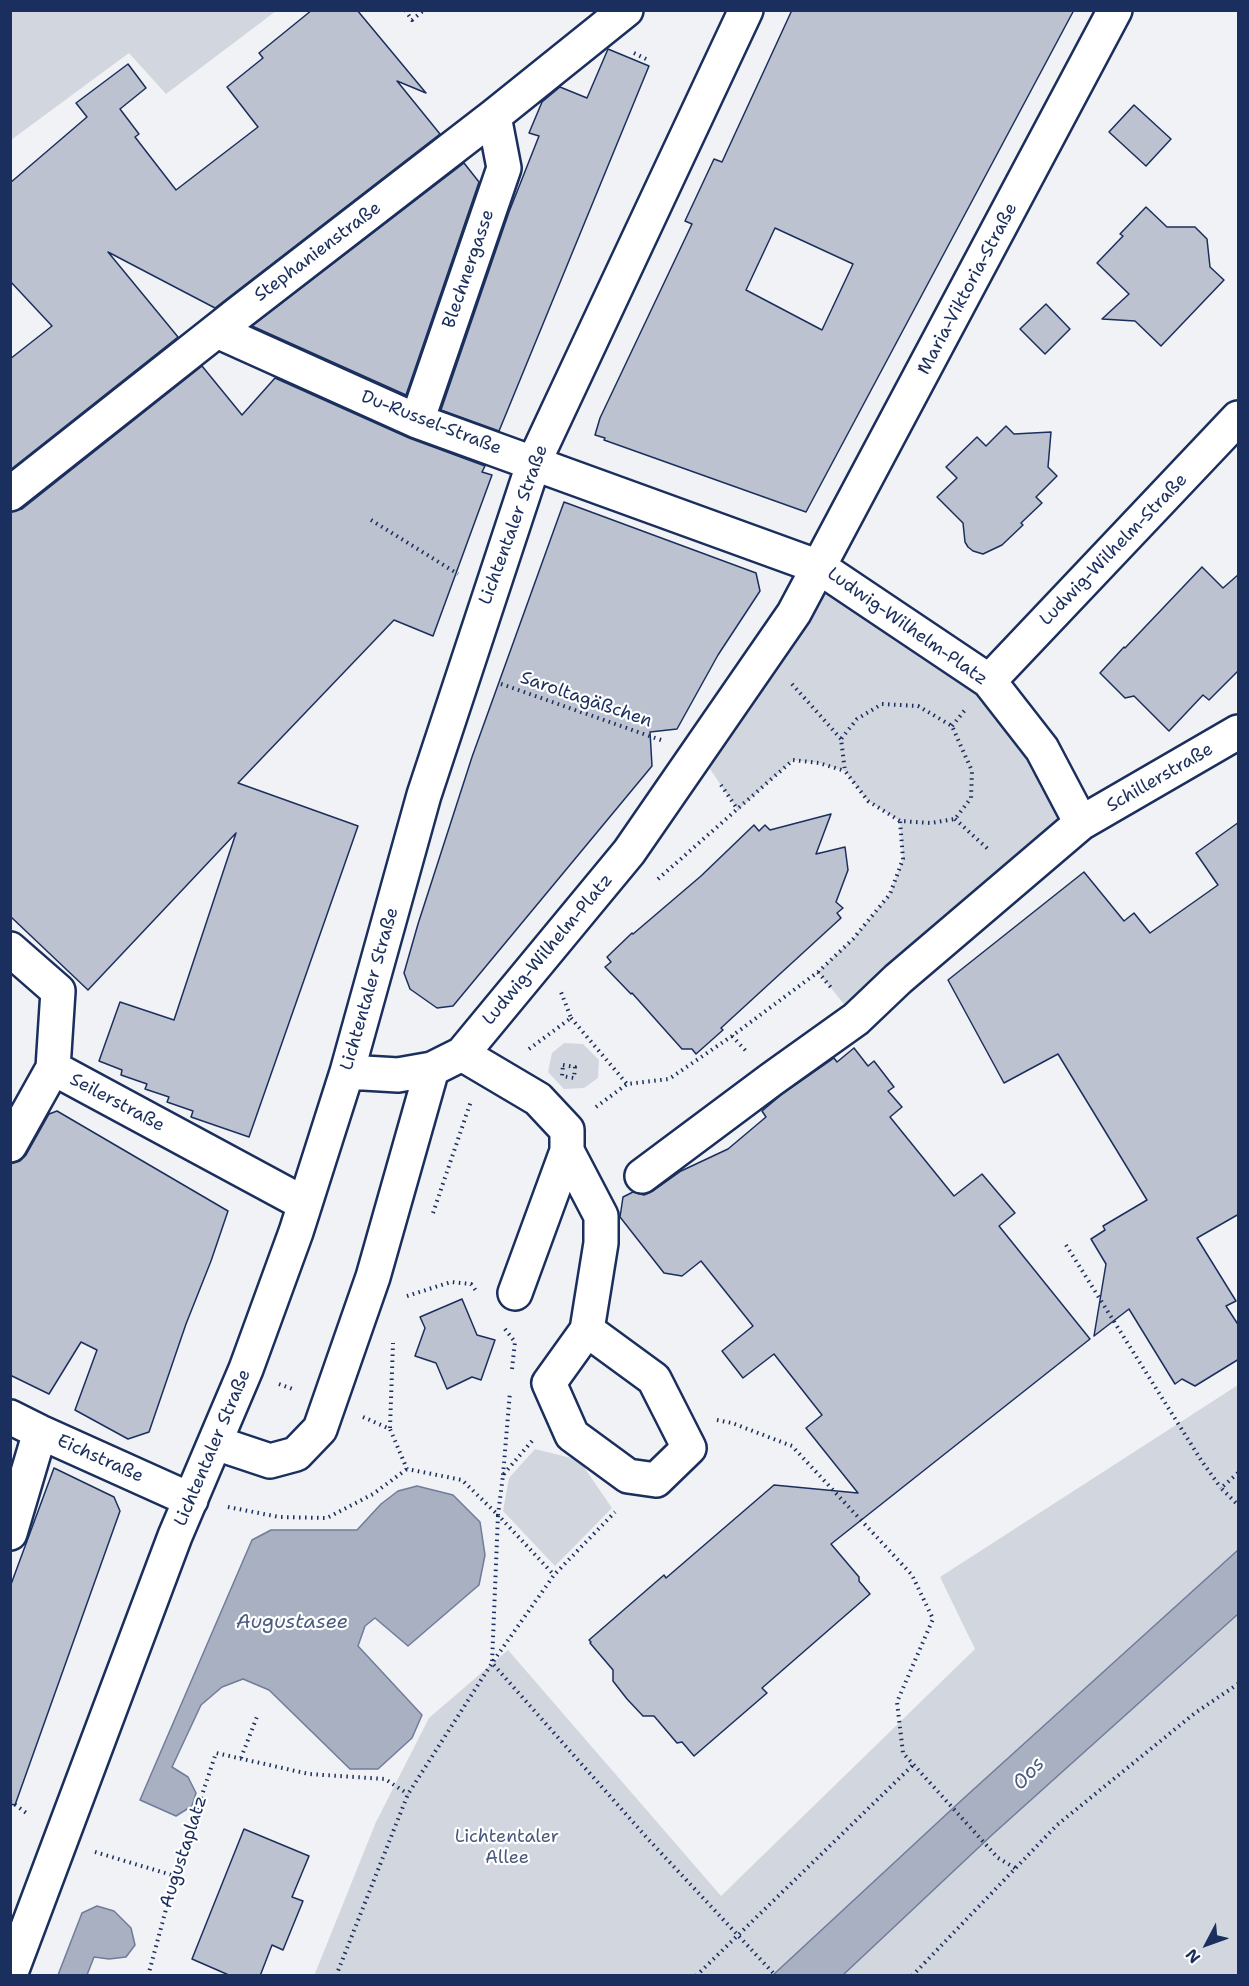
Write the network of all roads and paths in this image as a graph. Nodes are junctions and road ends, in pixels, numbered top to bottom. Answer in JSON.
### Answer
{"nodes":[{"id":1,"x":405,"y":10,"type":"edge"},
{"id":2,"x":424,"y":10,"type":"edge"},
{"id":3,"x":626,"y":10,"type":"edge"},
{"id":4,"x":746,"y":10,"type":"edge"},
{"id":5,"x":1115,"y":10,"type":"edge"},
{"id":6,"x":494,"y":116,"type":"junction"},
{"id":7,"x":217,"y":331,"type":"junction"},
{"id":8,"x":1239,"y":418,"type":"edge"},
{"id":9,"x":417,"y":421,"type":"junction"},
{"id":10,"x":534,"y":462,"type":"junction"},
{"id":11,"x":10,"y":494,"type":"edge"},
{"id":12,"x":371,"y":520,"type":"dead end"},
{"id":13,"x":819,"y":567,"type":"junction"},
{"id":14,"x":490,"y":593,"type":"junction"},
{"id":15,"x":765,"y":654,"type":"junction"},
{"id":16,"x":464,"y":671,"type":"junction"},
{"id":17,"x":989,"y":681,"type":"junction"},
{"id":18,"x":1239,"y":732,"type":"edge"},
{"id":19,"x":841,"y":739,"type":"junction"},
{"id":20,"x":699,"y":753,"type":"junction"},
{"id":21,"x":845,"y":771,"type":"junction"},
{"id":22,"x":955,"y":819,"type":"junction"},
{"id":23,"x":900,"y":821,"type":"junction"},
{"id":24,"x":1080,"y":823,"type":"junction"},
{"id":25,"x":1018,"y":876,"type":"junction"},
{"id":26,"x":657,"y":880,"type":"dead end"},
{"id":27,"x":10,"y":949,"type":"edge"},
{"id":28,"x":558,"y":985,"type":"dead end"},
{"id":29,"x":571,"y":1018,"type":"junction"},
{"id":30,"x":462,"y":1054,"type":"junction"},
{"id":31,"x":53,"y":1068,"type":"junction"},
{"id":32,"x":432,"y":1069,"type":"junction"},
{"id":33,"x":347,"y":1072,"type":"junction"},
{"id":34,"x":497,"y":1073,"type":"junction"},
{"id":35,"x":627,"y":1084,"type":"junction"},
{"id":36,"x":472,"y":1097,"type":"dead end"},
{"id":37,"x":14,"y":1131,"type":"edge"},
{"id":38,"x":567,"y":1141,"type":"junction"},
{"id":39,"x":642,"y":1176,"type":"dead end"},
{"id":40,"x":305,"y":1204,"type":"junction"},
{"id":41,"x":431,"y":1219,"type":"dead end"},
{"id":42,"x":1066,"y":1245,"type":"dead end"},
{"id":43,"x":373,"y":1277,"type":"junction"},
{"id":44,"x":409,"y":1286,"type":"dead end"},
{"id":45,"x":478,"y":1293,"type":"dead end"},
{"id":46,"x":515,"y":1293,"type":"dead end"},
{"id":47,"x":406,"y":1297,"type":"junction"},
{"id":48,"x":502,"y":1326,"type":"dead end"},
{"id":49,"x":587,"y":1330,"type":"junction"},
{"id":50,"x":393,"y":1338,"type":"dead end"},
{"id":51,"x":246,"y":1369,"type":"junction"},
{"id":52,"x":512,"y":1376,"type":"dead end"},
{"id":53,"x":511,"y":1386,"type":"dead end"},
{"id":54,"x":329,"y":1403,"type":"junction"},
{"id":55,"x":560,"y":1408,"type":"junction"},
{"id":56,"x":10,"y":1417,"type":"edge"},
{"id":57,"x":710,"y":1418,"type":"dead end"},
{"id":58,"x":390,"y":1429,"type":"junction"},
{"id":59,"x":40,"y":1432,"type":"junction"},
{"id":60,"x":216,"y":1443,"type":"junction"},
{"id":61,"x":407,"y":1469,"type":"junction"},
{"id":62,"x":1239,"y":1473,"type":"edge"},
{"id":63,"x":503,"y":1475,"type":"junction"},
{"id":64,"x":647,"y":1479,"type":"junction"},
{"id":65,"x":1221,"y":1488,"type":"junction"},
{"id":66,"x":191,"y":1500,"type":"junction"},
{"id":67,"x":1239,"y":1506,"type":"edge"},
{"id":68,"x":224,"y":1507,"type":"dead end"},
{"id":69,"x":498,"y":1515,"type":"junction"},
{"id":70,"x":10,"y":1533,"type":"edge"},
{"id":71,"x":554,"y":1575,"type":"junction"},
{"id":72,"x":492,"y":1663,"type":"junction"},
{"id":73,"x":1239,"y":1684,"type":"edge"},
{"id":74,"x":258,"y":1714,"type":"dead end"},
{"id":75,"x":241,"y":1758,"type":"junction"},
{"id":76,"x":914,"y":1764,"type":"junction"},
{"id":77,"x":408,"y":1794,"type":"junction"},
{"id":78,"x":62,"y":1841,"type":"junction"},
{"id":79,"x":1015,"y":1868,"type":"junction"},
{"id":80,"x":174,"y":1876,"type":"junction"},
{"id":81,"x":738,"y":1935,"type":"junction"},
{"id":82,"x":10,"y":1975,"type":"edge"},
{"id":83,"x":148,"y":1976,"type":"edge"},
{"id":84,"x":336,"y":1976,"type":"edge"},
{"id":85,"x":696,"y":1976,"type":"edge"},
{"id":86,"x":776,"y":1976,"type":"edge"},
{"id":87,"x":912,"y":1976,"type":"edge"}],
"edges":[{"from":1,"to":2,"type":"path"},
{"from":3,"to":6,"type":"street","name":"Stephanienstraße"},
{"from":4,"to":10,"type":"street","name":"Lichtentaler Straße"},
{"from":5,"to":13,"type":"street","name":"Maria-Viktoria-Straße"},
{"from":6,"to":7,"type":"street","name":"Stephanienstraße"},
{"from":6,"to":9,"type":"street","name":"Blechnergasse"},
{"from":7,"to":9,"type":"street","name":"Du-Russel-Straße"},
{"from":7,"to":11,"type":"street","name":"Stephanienstraße"},
{"from":8,"to":17,"type":"street","name":"Ludwig-Wilhelm-Straße"},
{"from":9,"to":10,"type":"street","name":"Du-Russel-Straße"},
{"from":10,"to":13,"type":"street","name":"Du-Russel-Straße"},
{"from":10,"to":14,"type":"street","name":"Lichtentaler Straße"},
{"from":12,"to":14,"type":"path"},
{"from":13,"to":15,"type":"street","name":"Ludwig-Wilhelm-Platz"},
{"from":13,"to":17,"type":"street","name":"Ludwig-Wilhelm-Platz"},
{"from":14,"to":16,"type":"street","name":"Lichtentaler Straße"},
{"from":15,"to":19,"type":"path"},
{"from":15,"to":20,"type":"street","name":"Ludwig-Wilhelm-Platz"},
{"from":16,"to":20,"type":"path","name":"Saroltagäßchen"},
{"from":16,"to":33,"type":"street","name":"Lichtentaler Straße"},
{"from":17,"to":24,"type":"street","name":"Ludwig-Wilhelm-Platz"},
{"from":18,"to":24,"type":"street","name":"Schillerstraße"},
{"from":19,"to":21,"type":"path"},
{"from":19,"to":22,"type":"path"},
{"from":20,"to":30,"type":"street","name":"Ludwig-Wilhelm-Platz"},
{"from":21,"to":23,"type":"path"},
{"from":21,"to":26,"type":"path"},
{"from":22,"to":23,"type":"path"},
{"from":22,"to":25,"type":"path"},
{"from":23,"to":35,"type":"path"},
{"from":24,"to":25,"type":"street"},
{"from":25,"to":39,"type":"street"},
{"from":27,"to":31,"type":"street","name":"Seilerstraße"},
{"from":28,"to":29,"type":"path"},
{"from":29,"to":34,"type":"path"},
{"from":29,"to":35,"type":"path"},
{"from":30,"to":32,"type":"street","name":"Ludwig-Wilhelm-Platz"},
{"from":30,"to":34,"type":"street"},
{"from":31,"to":37,"type":"street"},
{"from":31,"to":40,"type":"street","name":"Seilerstraße"},
{"from":32,"to":33,"type":"street","name":"Ludwig-Wilhelm-Platz"},
{"from":32,"to":43,"type":"street"},
{"from":33,"to":40,"type":"street","name":"Lichtentaler Straße"},
{"from":34,"to":38,"type":"street"},
{"from":35,"to":38,"type":"path"},
{"from":36,"to":41,"type":"path"},
{"from":38,"to":46,"type":"street"},
{"from":38,"to":49,"type":"street"},
{"from":40,"to":51,"type":"street","name":"Lichtentaler Straße"},
{"from":42,"to":65,"type":"path"},
{"from":43,"to":47,"type":"path"},
{"from":43,"to":54,"type":"street"},
{"from":44,"to":47,"type":"path"},
{"from":45,"to":47,"type":"path"},
{"from":48,"to":52,"type":"path"},
{"from":49,"to":55,"type":"street"},
{"from":49,"to":64,"type":"street"},
{"from":50,"to":58,"type":"path"},
{"from":51,"to":54,"type":"path"},
{"from":51,"to":60,"type":"street","name":"Lichtentaler Straße"},
{"from":53,"to":63,"type":"path"},
{"from":54,"to":58,"type":"path"},
{"from":54,"to":60,"type":"street"},
{"from":55,"to":63,"type":"path"},
{"from":55,"to":64,"type":"street"},
{"from":56,"to":59,"type":"street","name":"Eichstraße"},
{"from":57,"to":76,"type":"path"},
{"from":58,"to":61,"type":"path"},
{"from":59,"to":66,"type":"street","name":"Eichstraße"},
{"from":59,"to":70,"type":"street"},
{"from":60,"to":66,"type":"street","name":"Lichtentaler Straße"},
{"from":61,"to":68,"type":"path"},
{"from":61,"to":69,"type":"path"},
{"from":62,"to":65,"type":"path"},
{"from":63,"to":69,"type":"path"},
{"from":64,"to":71,"type":"path"},
{"from":65,"to":67,"type":"path"},
{"from":66,"to":78,"type":"street","name":"Lichtentaler Straße"},
{"from":69,"to":71,"type":"path"},
{"from":69,"to":72,"type":"path"},
{"from":71,"to":72,"type":"path"},
{"from":72,"to":77,"type":"path"},
{"from":72,"to":81,"type":"path"},
{"from":73,"to":79,"type":"path"},
{"from":74,"to":75,"type":"path"},
{"from":75,"to":77,"type":"path","name":"Augustaplatz"},
{"from":75,"to":80,"type":"path","name":"Augustaplatz"},
{"from":76,"to":79,"type":"path"},
{"from":76,"to":81,"type":"path"},
{"from":77,"to":84,"type":"path"},
{"from":78,"to":80,"type":"path"},
{"from":78,"to":82,"type":"street","name":"Lichtentaler Straße"},
{"from":79,"to":87,"type":"path"},
{"from":80,"to":83,"type":"path","name":"Augustaplatz"},
{"from":81,"to":85,"type":"path"},
{"from":81,"to":86,"type":"path"}]}
